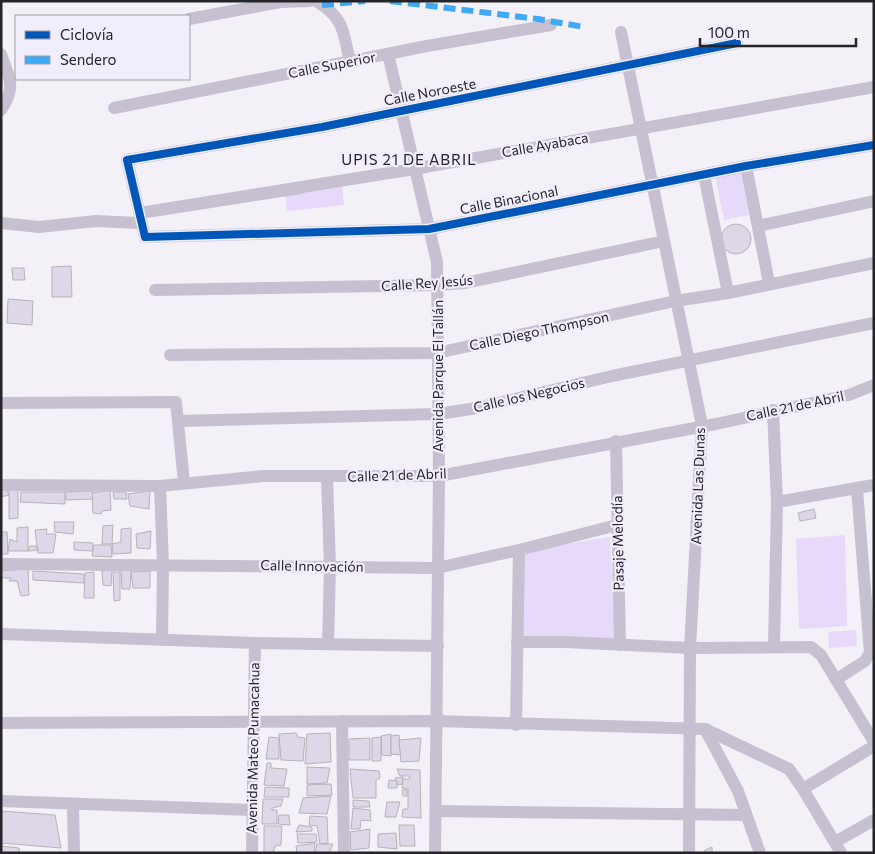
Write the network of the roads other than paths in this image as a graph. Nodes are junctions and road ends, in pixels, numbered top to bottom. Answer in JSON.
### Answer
{"nodes":[{"id":1,"x":310,"y":1,"type":"edge"},
{"id":2,"x":316,"y":1,"type":"edge"},
{"id":3,"x":190,"y":19,"type":"edge"},
{"id":4,"x":551,"y":25,"type":"dead end"},
{"id":5,"x":621,"y":32,"type":"dead end"},
{"id":6,"x":737,"y":43,"type":"dead end"},
{"id":7,"x":1,"y":54,"type":"edge"},
{"id":8,"x":388,"y":54,"type":"junction"},
{"id":9,"x":350,"y":62,"type":"junction"},
{"id":10,"x":628,"y":66,"type":"junction"},
{"id":11,"x":874,"y":87,"type":"edge"},
{"id":12,"x":114,"y":108,"type":"dead end"},
{"id":13,"x":1,"y":110,"type":"edge"},
{"id":14,"x":400,"y":110,"type":"junction"},
{"id":15,"x":641,"y":128,"type":"junction"},
{"id":16,"x":874,"y":145,"type":"edge"},
{"id":17,"x":746,"y":166,"type":"junction"},
{"id":18,"x":414,"y":169,"type":"junction"},
{"id":19,"x":704,"y":175,"type":"junction"},
{"id":20,"x":653,"y":184,"type":"junction"},
{"id":21,"x":301,"y":188,"type":"dead end"},
{"id":22,"x":874,"y":201,"type":"edge"},
{"id":23,"x":143,"y":216,"type":"junction"},
{"id":24,"x":1,"y":223,"type":"edge"},
{"id":25,"x":758,"y":226,"type":"junction"},
{"id":26,"x":429,"y":229,"type":"junction"},
{"id":27,"x":664,"y":240,"type":"junction"},
{"id":28,"x":874,"y":263,"type":"edge"},
{"id":29,"x":769,"y":283,"type":"junction"},
{"id":30,"x":438,"y":285,"type":"junction"},
{"id":31,"x":155,"y":290,"type":"dead end"},
{"id":32,"x":728,"y":293,"type":"junction"},
{"id":33,"x":675,"y":301,"type":"junction"},
{"id":34,"x":874,"y":323,"type":"edge"},
{"id":35,"x":436,"y":353,"type":"junction"},
{"id":36,"x":170,"y":355,"type":"dead end"},
{"id":37,"x":687,"y":360,"type":"junction"},
{"id":38,"x":874,"y":386,"type":"edge"},
{"id":39,"x":1,"y":403,"type":"edge"},
{"id":40,"x":773,"y":410,"type":"junction"},
{"id":41,"x":438,"y":414,"type":"junction"},
{"id":42,"x":180,"y":421,"type":"junction"},
{"id":43,"x":702,"y":425,"type":"junction"},
{"id":44,"x":616,"y":441,"type":"junction"},
{"id":45,"x":440,"y":476,"type":"junction"},
{"id":46,"x":327,"y":478,"type":"junction"},
{"id":47,"x":184,"y":483,"type":"junction"},
{"id":48,"x":1,"y":485,"type":"edge"},
{"id":49,"x":874,"y":485,"type":"edge"},
{"id":50,"x":160,"y":486,"type":"junction"},
{"id":51,"x":857,"y":489,"type":"junction"},
{"id":52,"x":777,"y":502,"type":"junction"},
{"id":53,"x":617,"y":525,"type":"junction"},
{"id":54,"x":519,"y":550,"type":"junction"},
{"id":55,"x":1,"y":564,"type":"edge"},
{"id":56,"x":163,"y":565,"type":"junction"},
{"id":57,"x":330,"y":567,"type":"junction"},
{"id":58,"x":437,"y":568,"type":"junction"},
{"id":59,"x":1,"y":634,"type":"edge"},
{"id":60,"x":162,"y":640,"type":"junction"},
{"id":61,"x":517,"y":642,"type":"junction"},
{"id":62,"x":255,"y":643,"type":"junction"},
{"id":63,"x":328,"y":644,"type":"junction"},
{"id":64,"x":620,"y":645,"type":"junction"},
{"id":65,"x":438,"y":646,"type":"junction"},
{"id":66,"x":774,"y":647,"type":"junction"},
{"id":67,"x":690,"y":648,"type":"junction"},
{"id":68,"x":836,"y":679,"type":"junction"},
{"id":69,"x":254,"y":721,"type":"junction"},
{"id":70,"x":342,"y":721,"type":"junction"},
{"id":71,"x":438,"y":721,"type":"junction"},
{"id":72,"x":1,"y":723,"type":"edge"},
{"id":73,"x":516,"y":725,"type":"junction"},
{"id":74,"x":689,"y":729,"type":"junction"},
{"id":75,"x":705,"y":729,"type":"junction"},
{"id":76,"x":874,"y":742,"type":"edge"},
{"id":77,"x":874,"y":746,"type":"edge"},
{"id":78,"x":804,"y":789,"type":"junction"},
{"id":79,"x":1,"y":801,"type":"edge"},
{"id":80,"x":72,"y":805,"type":"junction"},
{"id":81,"x":252,"y":810,"type":"junction"},
{"id":82,"x":436,"y":811,"type":"junction"},
{"id":83,"x":746,"y":815,"type":"junction"},
{"id":84,"x":689,"y":816,"type":"junction"},
{"id":85,"x":874,"y":820,"type":"edge"},
{"id":86,"x":837,"y":849,"type":"edge"},
{"id":87,"x":74,"y":853,"type":"edge"},
{"id":88,"x":252,"y":853,"type":"edge"},
{"id":89,"x":344,"y":853,"type":"edge"},
{"id":90,"x":435,"y":853,"type":"edge"},
{"id":91,"x":689,"y":853,"type":"edge"},
{"id":92,"x":760,"y":853,"type":"edge"}],
"edges":[{"from":1,"to":3,"type":"street"},
{"from":2,"to":9,"type":"street"},
{"from":4,"to":8,"type":"street","name":"Calle Superior"},
{"from":5,"to":10,"type":"street","name":"Avenida Las Dunas"},
{"from":6,"to":10,"type":"street","name":"Calle Noroeste"},
{"from":7,"to":13,"type":"street"},
{"from":8,"to":9,"type":"street","name":"Calle Superior"},
{"from":8,"to":14,"type":"street","name":"Avenida Parque El Tallán"},
{"from":9,"to":12,"type":"street","name":"Calle Superior"},
{"from":10,"to":14,"type":"street","name":"Calle Noroeste"},
{"from":10,"to":15,"type":"street","name":"Avenida Las Dunas"},
{"from":11,"to":15,"type":"street","name":"Calle Ayabaca"},
{"from":14,"to":18,"type":"street","name":"Avenida Parque El Tallán"},
{"from":14,"to":23,"type":"street","name":"Calle Noroeste"},
{"from":15,"to":18,"type":"street","name":"Calle Ayabaca"},
{"from":15,"to":20,"type":"street","name":"Avenida Las Dunas"},
{"from":16,"to":17,"type":"street","name":"Calle Binacional"},
{"from":17,"to":19,"type":"street","name":"Calle Binacional"},
{"from":17,"to":25,"type":"street"},
{"from":18,"to":23,"type":"street","name":"Calle Ayabaca"},
{"from":18,"to":26,"type":"street","name":"Avenida Parque El Tallán"},
{"from":19,"to":20,"type":"street","name":"Calle Binacional"},
{"from":19,"to":32,"type":"street"},
{"from":20,"to":26,"type":"street","name":"Calle Binacional"},
{"from":20,"to":27,"type":"street","name":"Avenida Las Dunas"},
{"from":21,"to":23,"type":"street"},
{"from":22,"to":25,"type":"street"},
{"from":23,"to":24,"type":"street"},
{"from":23,"to":26,"type":"street","name":"Calle Binacional"},
{"from":25,"to":29,"type":"street"},
{"from":26,"to":30,"type":"street","name":"Avenida Parque El Tallán"},
{"from":27,"to":30,"type":"street","name":"Calle Rey Jesús"},
{"from":27,"to":33,"type":"street","name":"Avenida Las Dunas"},
{"from":28,"to":29,"type":"street","name":"Calle Diego Thompson"},
{"from":29,"to":32,"type":"street","name":"Calle Diego Thompson"},
{"from":30,"to":31,"type":"street","name":"Calle Rey Jesús"},
{"from":30,"to":35,"type":"street","name":"Avenida Parque El Tallán"},
{"from":32,"to":33,"type":"street","name":"Calle Diego Thompson"},
{"from":33,"to":35,"type":"street","name":"Calle Diego Thompson"},
{"from":33,"to":37,"type":"street","name":"Avenida Las Dunas"},
{"from":34,"to":37,"type":"street","name":"Calle los Negocios"},
{"from":35,"to":36,"type":"street","name":"Calle Diego Thompson"},
{"from":35,"to":41,"type":"street","name":"Avenida Parque El Tallán"},
{"from":37,"to":41,"type":"street","name":"Calle los Negocios"},
{"from":37,"to":43,"type":"street","name":"Avenida Las Dunas"},
{"from":38,"to":40,"type":"street","name":"Calle 21 de Abril"},
{"from":39,"to":42,"type":"street"},
{"from":40,"to":43,"type":"street","name":"Calle 21 de Abril"},
{"from":40,"to":52,"type":"street"},
{"from":41,"to":42,"type":"street","name":"Calle los Negocios"},
{"from":41,"to":45,"type":"street","name":"Avenida Parque El Tallán"},
{"from":42,"to":47,"type":"street"},
{"from":43,"to":44,"type":"street","name":"Calle 21 de Abril"},
{"from":43,"to":67,"type":"street","name":"Avenida Las Dunas"},
{"from":44,"to":45,"type":"street","name":"Calle 21 de Abril"},
{"from":44,"to":53,"type":"street","name":"Pasaje Melodía"},
{"from":45,"to":46,"type":"street","name":"Calle 21 de Abril"},
{"from":45,"to":58,"type":"street","name":"Avenida Parque El Tallán"},
{"from":46,"to":47,"type":"street","name":"Calle 21 de Abril"},
{"from":46,"to":57,"type":"street"},
{"from":47,"to":50,"type":"street","name":"Calle 21 de Abril"},
{"from":48,"to":50,"type":"street","name":"Calle 21 de Abril"},
{"from":49,"to":51,"type":"street"},
{"from":50,"to":56,"type":"street"},
{"from":51,"to":52,"type":"street"},
{"from":51,"to":68,"type":"street"},
{"from":52,"to":66,"type":"street"},
{"from":53,"to":54,"type":"street","name":"Calle Innovación"},
{"from":53,"to":64,"type":"street","name":"Pasaje Melodía"},
{"from":54,"to":58,"type":"street","name":"Calle Innovación"},
{"from":54,"to":61,"type":"street"},
{"from":55,"to":56,"type":"street","name":"Calle Innovación"},
{"from":56,"to":57,"type":"street","name":"Calle Innovación"},
{"from":56,"to":60,"type":"street"},
{"from":57,"to":58,"type":"street","name":"Calle Innovación"},
{"from":57,"to":63,"type":"street"},
{"from":58,"to":65,"type":"street","name":"Avenida Parque El Tallán"},
{"from":59,"to":60,"type":"street"},
{"from":60,"to":62,"type":"street"},
{"from":61,"to":64,"type":"street"},
{"from":61,"to":73,"type":"street"},
{"from":62,"to":63,"type":"street"},
{"from":62,"to":69,"type":"street","name":"Avenida Mateo Pumacahua"},
{"from":63,"to":65,"type":"street"},
{"from":64,"to":67,"type":"street"},
{"from":65,"to":71,"type":"street","name":"Avenida Parque El Tallán"},
{"from":66,"to":67,"type":"street"},
{"from":66,"to":68,"type":"street"},
{"from":67,"to":74,"type":"street","name":"Avenida Las Dunas"},
{"from":68,"to":76,"type":"street"},
{"from":69,"to":70,"type":"street"},
{"from":69,"to":72,"type":"street"},
{"from":69,"to":81,"type":"street","name":"Avenida Mateo Pumacahua"},
{"from":70,"to":71,"type":"street"},
{"from":70,"to":89,"type":"street"},
{"from":71,"to":73,"type":"street"},
{"from":71,"to":82,"type":"street","name":"Avenida Parque El Tallán"},
{"from":73,"to":74,"type":"street"},
{"from":74,"to":75,"type":"street"},
{"from":74,"to":84,"type":"street","name":"Avenida Las Dunas"},
{"from":75,"to":78,"type":"street"},
{"from":75,"to":83,"type":"street"},
{"from":77,"to":78,"type":"street"},
{"from":78,"to":86,"type":"street"},
{"from":79,"to":80,"type":"street"},
{"from":80,"to":81,"type":"street"},
{"from":80,"to":87,"type":"street"},
{"from":81,"to":88,"type":"street","name":"Avenida Mateo Pumacahua"},
{"from":82,"to":84,"type":"street"},
{"from":82,"to":90,"type":"street","name":"Avenida Parque El Tallán"},
{"from":83,"to":84,"type":"street"},
{"from":83,"to":92,"type":"street"},
{"from":84,"to":91,"type":"street","name":"Avenida Las Dunas"},
{"from":85,"to":86,"type":"street"}]}
